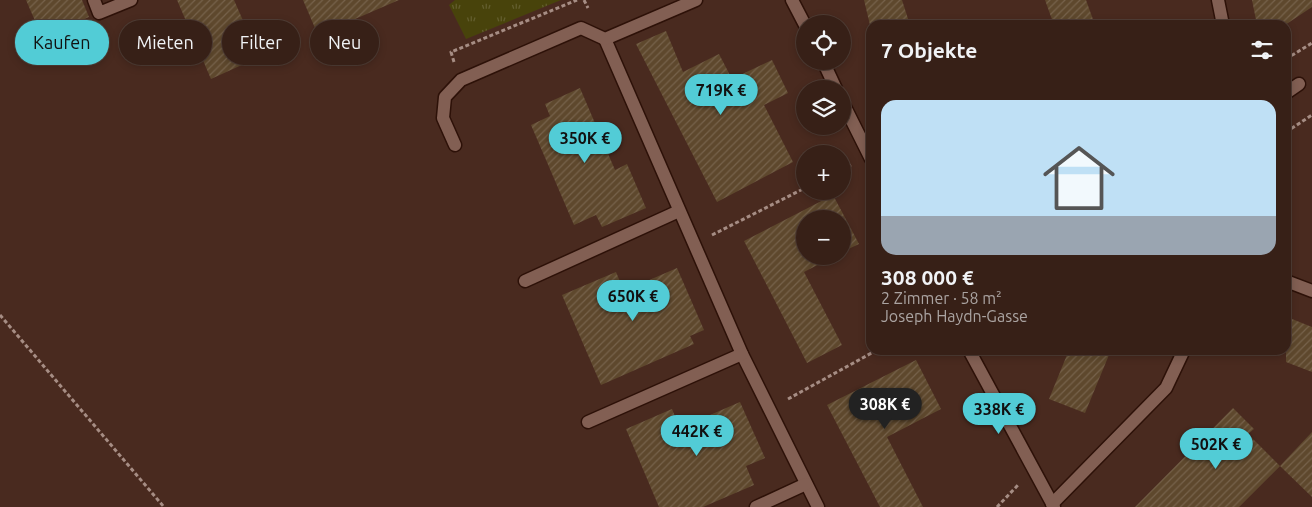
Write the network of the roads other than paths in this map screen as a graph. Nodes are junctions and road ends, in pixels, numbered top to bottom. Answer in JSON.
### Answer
{"nodes":[{"id":1,"x":94,"y":0,"type":"edge"},
{"id":2,"x":131,"y":0,"type":"edge"},
{"id":3,"x":696,"y":0,"type":"edge"},
{"id":4,"x":792,"y":0,"type":"edge"},
{"id":5,"x":1218,"y":0,"type":"edge"},
{"id":6,"x":800,"y":15,"type":"edge"},
{"id":7,"x":1222,"y":20,"type":"edge"},
{"id":8,"x":605,"y":39,"type":"junction"},
{"id":9,"x":1299,"y":84,"type":"dead end"},
{"id":10,"x":1291,"y":90,"type":"edge"},
{"id":11,"x":851,"y":119,"type":"edge"},
{"id":12,"x":455,"y":145,"type":"dead end"},
{"id":13,"x":866,"y":149,"type":"edge"},
{"id":14,"x":679,"y":211,"type":"junction"},
{"id":15,"x":525,"y":281,"type":"dead end"},
{"id":16,"x":1291,"y":283,"type":"edge"},
{"id":17,"x":1312,"y":291,"type":"edge"},
{"id":18,"x":742,"y":354,"type":"junction"},
{"id":19,"x":972,"y":355,"type":"edge"},
{"id":20,"x":1182,"y":355,"type":"edge"},
{"id":21,"x":588,"y":422,"type":"dead end"},
{"id":22,"x":806,"y":484,"type":"junction"},
{"id":23,"x":1053,"y":505,"type":"edge"},
{"id":24,"x":756,"y":507,"type":"edge"},
{"id":25,"x":818,"y":507,"type":"edge"}],
"edges":[{"from":1,"to":2,"type":"street"},
{"from":3,"to":8,"type":"street"},
{"from":4,"to":6,"type":"street"},
{"from":5,"to":7,"type":"street"},
{"from":8,"to":12,"type":"street"},
{"from":8,"to":14,"type":"street"},
{"from":9,"to":10,"type":"street"},
{"from":11,"to":13,"type":"street"},
{"from":14,"to":15,"type":"street"},
{"from":14,"to":18,"type":"street"},
{"from":16,"to":17,"type":"street"},
{"from":18,"to":21,"type":"street"},
{"from":18,"to":22,"type":"street"},
{"from":19,"to":23,"type":"street"},
{"from":20,"to":23,"type":"street"},
{"from":22,"to":24,"type":"street"},
{"from":22,"to":25,"type":"street"}]}
